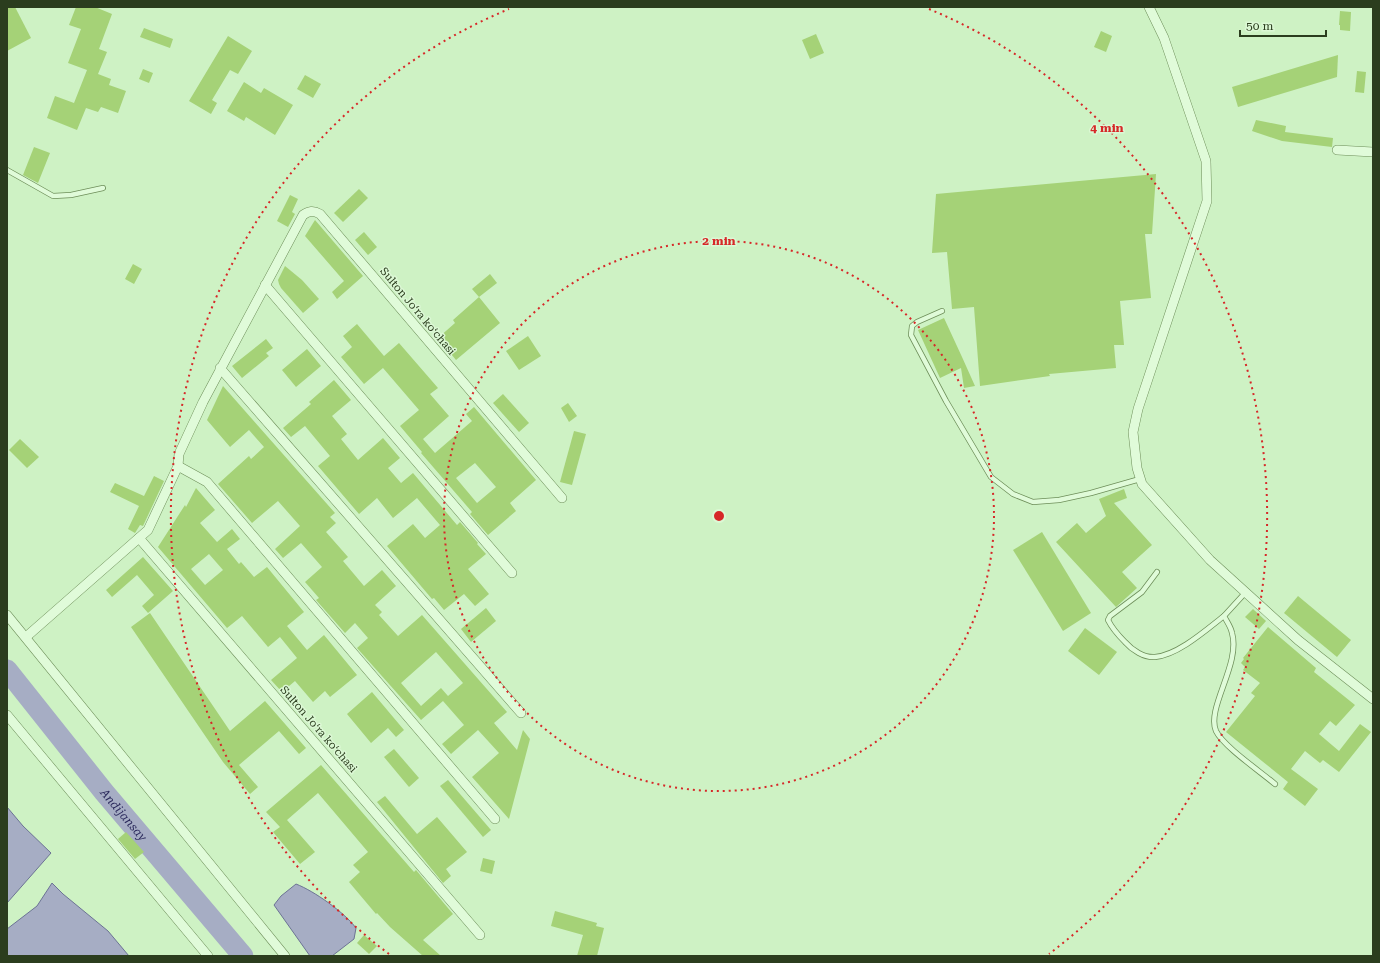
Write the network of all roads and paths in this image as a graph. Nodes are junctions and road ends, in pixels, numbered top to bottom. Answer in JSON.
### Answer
{"nodes":[{"id":1,"x":1149,"y":7,"type":"edge"},
{"id":2,"x":1337,"y":150,"type":"dead end"},
{"id":3,"x":1373,"y":152,"type":"edge"},
{"id":4,"x":7,"y":170,"type":"edge"},
{"id":5,"x":103,"y":188,"type":"dead end"},
{"id":6,"x":265,"y":285,"type":"junction"},
{"id":7,"x":942,"y":311,"type":"dead end"},
{"id":8,"x":220,"y":368,"type":"junction"},
{"id":9,"x":178,"y":466,"type":"junction"},
{"id":10,"x":1140,"y":479,"type":"junction"},
{"id":11,"x":562,"y":498,"type":"dead end"},
{"id":12,"x":139,"y":538,"type":"junction"},
{"id":13,"x":1157,"y":572,"type":"dead end"},
{"id":14,"x":512,"y":573,"type":"dead end"},
{"id":15,"x":1246,"y":592,"type":"junction"},
{"id":16,"x":7,"y":615,"type":"edge"},
{"id":17,"x":1224,"y":616,"type":"junction"},
{"id":18,"x":26,"y":637,"type":"junction"},
{"id":19,"x":1373,"y":699,"type":"edge"},
{"id":20,"x":521,"y":713,"type":"dead end"},
{"id":21,"x":7,"y":715,"type":"edge"},
{"id":22,"x":1275,"y":784,"type":"dead end"},
{"id":23,"x":495,"y":819,"type":"dead end"},
{"id":24,"x":480,"y":935,"type":"dead end"},
{"id":25,"x":208,"y":956,"type":"edge"},
{"id":26,"x":285,"y":956,"type":"edge"}],
"edges":[{"from":1,"to":10,"type":"street"},
{"from":2,"to":3,"type":"street"},
{"from":4,"to":5,"type":"lane"},
{"from":6,"to":8,"type":"street","name":"Sulton Joʻra koʻchasi"},
{"from":6,"to":11,"type":"street","name":"Sulton Joʻra koʻchasi"},
{"from":6,"to":14,"type":"street"},
{"from":7,"to":10,"type":"lane"},
{"from":8,"to":9,"type":"street","name":"Sulton Joʻra koʻchasi"},
{"from":8,"to":20,"type":"street"},
{"from":9,"to":12,"type":"street","name":"Sulton Joʻra koʻchasi"},
{"from":9,"to":23,"type":"street"},
{"from":10,"to":15,"type":"street"},
{"from":12,"to":18,"type":"street","name":"Sulton Joʻra koʻchasi"},
{"from":12,"to":24,"type":"street","name":"Sulton Joʻra koʻchasi"},
{"from":13,"to":17,"type":"lane"},
{"from":15,"to":17,"type":"lane"},
{"from":15,"to":19,"type":"street"},
{"from":16,"to":18,"type":"street"},
{"from":17,"to":22,"type":"lane"},
{"from":18,"to":26,"type":"street"},
{"from":21,"to":25,"type":"street"}]}
